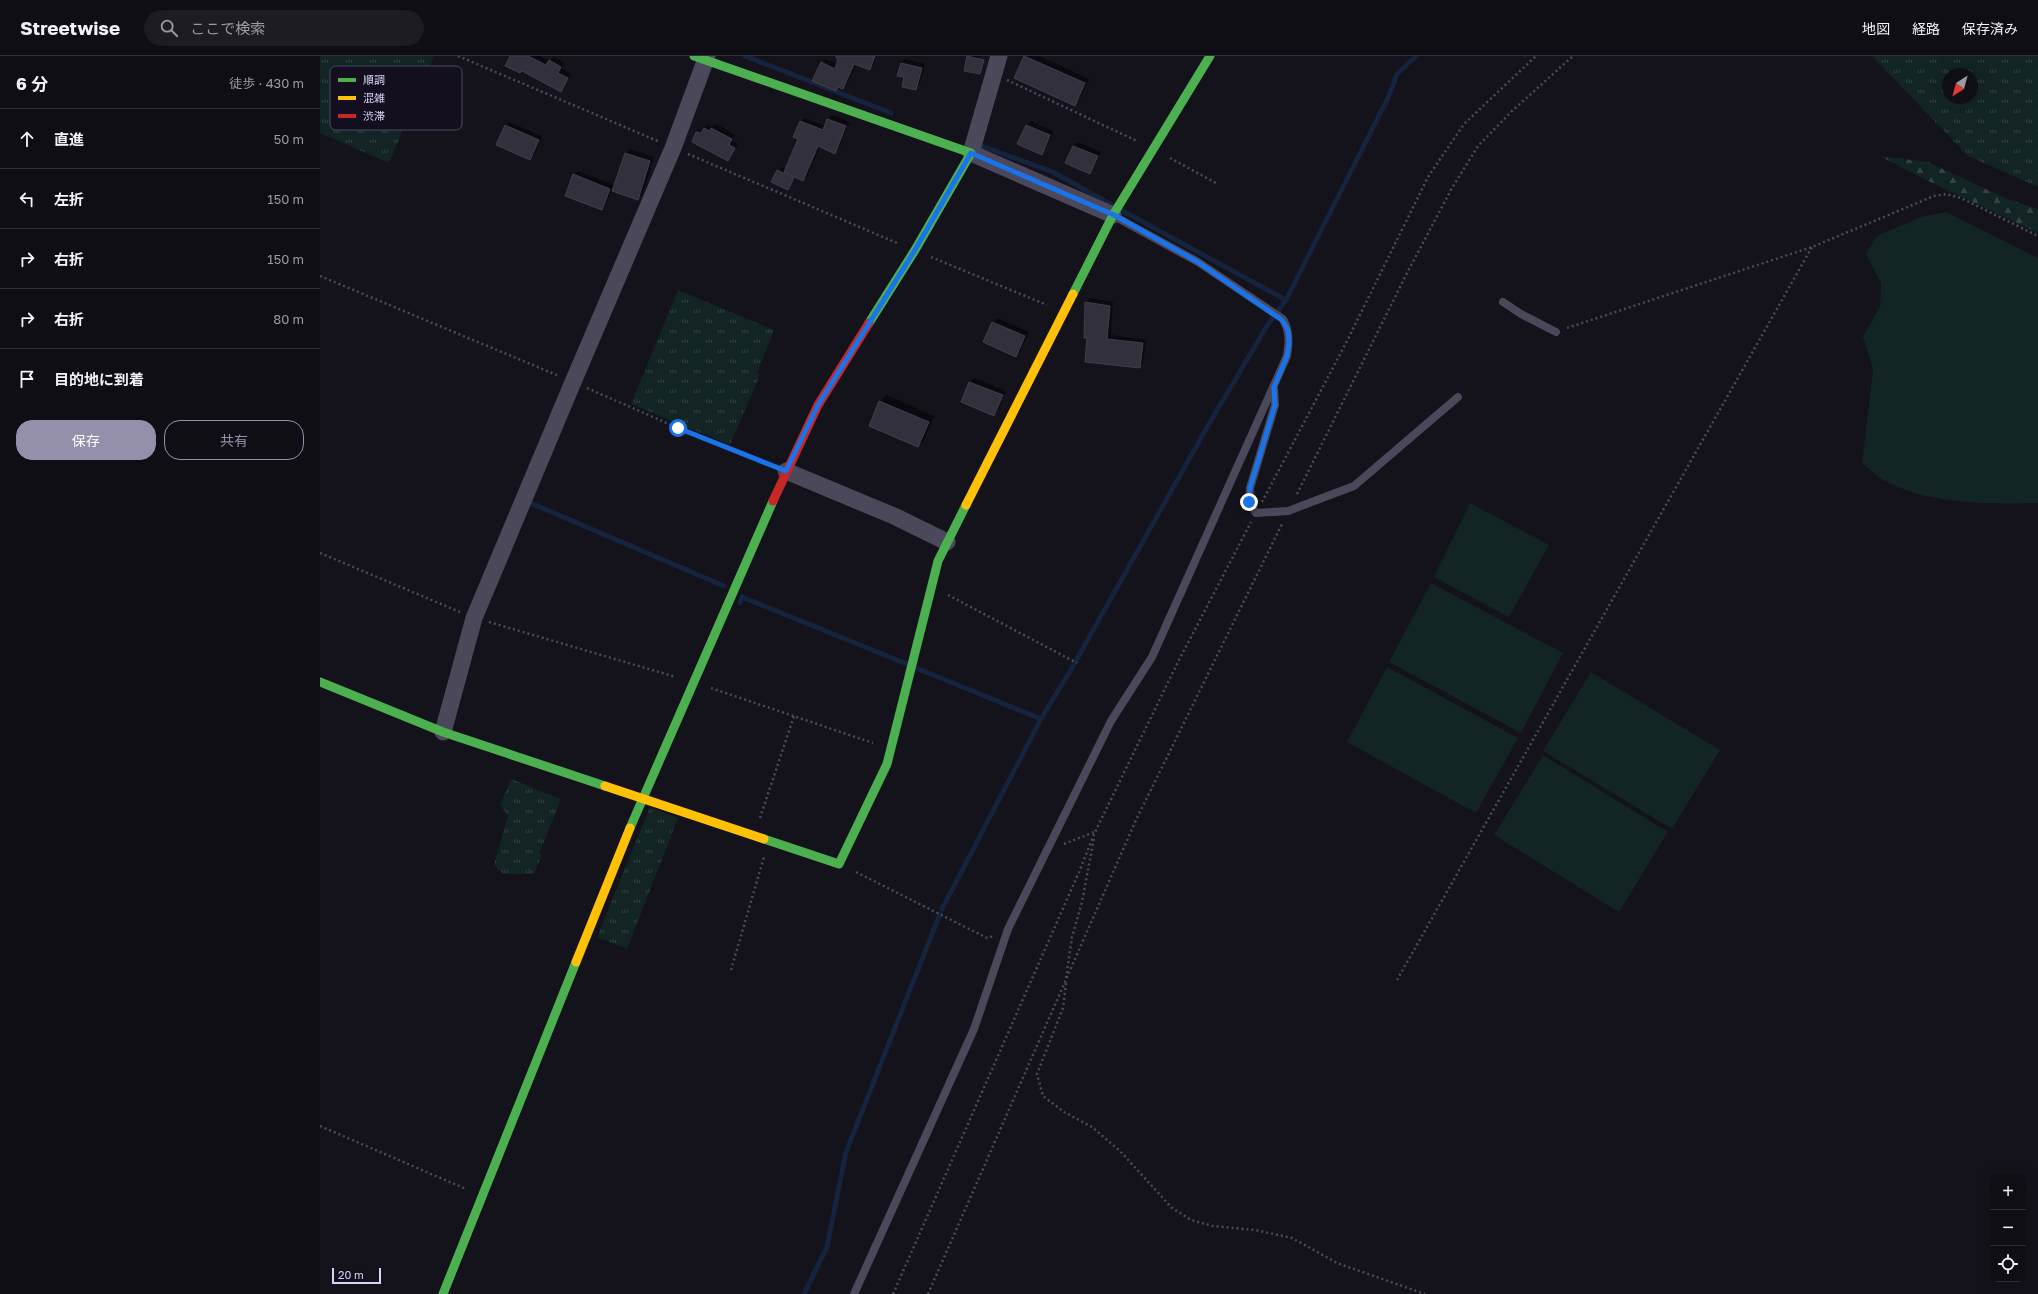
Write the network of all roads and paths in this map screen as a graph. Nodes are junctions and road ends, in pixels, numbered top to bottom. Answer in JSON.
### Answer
{"nodes":[{"id":1,"x":458,"y":56,"type":"edge"},
{"id":2,"x":999,"y":56,"type":"edge"},
{"id":3,"x":1210,"y":56,"type":"edge"},
{"id":4,"x":1536,"y":56,"type":"edge"},
{"id":5,"x":1573,"y":56,"type":"edge"},
{"id":6,"x":703,"y":57,"type":"edge"},
{"id":7,"x":994,"y":74,"type":"junction"},
{"id":8,"x":673,"y":148,"type":"junction"},
{"id":9,"x":1154,"y":149,"type":"junction"},
{"id":10,"x":971,"y":153,"type":"junction"},
{"id":11,"x":1216,"y":183,"type":"dead end"},
{"id":12,"x":1114,"y":215,"type":"junction"},
{"id":13,"x":2038,"y":236,"type":"edge"},
{"id":14,"x":1812,"y":248,"type":"junction"},
{"id":15,"x":915,"y":250,"type":"junction"},
{"id":16,"x":320,"y":276,"type":"edge"},
{"id":17,"x":1503,"y":302,"type":"dead end"},
{"id":18,"x":1063,"y":312,"type":"junction"},
{"id":19,"x":1556,"y":332,"type":"joint"},
{"id":20,"x":572,"y":382,"type":"junction"},
{"id":21,"x":1274,"y":387,"type":"junction"},
{"id":22,"x":1458,"y":398,"type":"dead end"},
{"id":23,"x":786,"y":471,"type":"junction"},
{"id":24,"x":1288,"y":511,"type":"junction"},
{"id":25,"x":1256,"y":513,"type":"junction"},
{"id":26,"x":947,"y":542,"type":"junction"},
{"id":27,"x":320,"y":553,"type":"edge"},
{"id":28,"x":932,"y":587,"type":"junction"},
{"id":29,"x":474,"y":618,"type":"junction"},
{"id":30,"x":1077,"y":663,"type":"dead end"},
{"id":31,"x":320,"y":682,"type":"edge"},
{"id":32,"x":694,"y":682,"type":"junction"},
{"id":33,"x":794,"y":716,"type":"junction"},
{"id":34,"x":443,"y":732,"type":"junction"},
{"id":35,"x":891,"y":749,"type":"junction"},
{"id":36,"x":642,"y":798,"type":"junction"},
{"id":37,"x":1095,"y":832,"type":"junction"},
{"id":38,"x":754,"y":836,"type":"junction"},
{"id":39,"x":769,"y":840,"type":"junction"},
{"id":40,"x":1061,"y":850,"type":"dead end"},
{"id":41,"x":839,"y":864,"type":"junction"},
{"id":42,"x":1008,"y":929,"type":"junction"},
{"id":43,"x":731,"y":970,"type":"dead end"},
{"id":44,"x":1398,"y":980,"type":"dead end"},
{"id":45,"x":1066,"y":981,"type":"junction"},
{"id":46,"x":320,"y":1126,"type":"edge"},
{"id":47,"x":482,"y":1195,"type":"junction"},
{"id":48,"x":443,"y":1294,"type":"edge"},
{"id":49,"x":854,"y":1294,"type":"edge"},
{"id":50,"x":893,"y":1294,"type":"edge"},
{"id":51,"x":928,"y":1294,"type":"edge"},
{"id":52,"x":1425,"y":1294,"type":"edge"}],
"edges":[{"from":1,"to":8,"type":"path"},
{"from":2,"to":7,"type":"street"},
{"from":3,"to":9,"type":"street"},
{"from":4,"to":25,"type":"path"},
{"from":5,"to":24,"type":"path"},
{"from":6,"to":8,"type":"street"},
{"from":6,"to":10,"type":"street"},
{"from":7,"to":9,"type":"path"},
{"from":7,"to":10,"type":"street"},
{"from":8,"to":15,"type":"path"},
{"from":8,"to":20,"type":"street"},
{"from":9,"to":11,"type":"path"},
{"from":9,"to":12,"type":"street"},
{"from":10,"to":12,"type":"street"},
{"from":10,"to":15,"type":"street"},
{"from":12,"to":18,"type":"street"},
{"from":12,"to":21,"type":"lane"},
{"from":13,"to":14,"type":"path"},
{"from":14,"to":19,"type":"path"},
{"from":14,"to":44,"type":"path"},
{"from":15,"to":18,"type":"path"},
{"from":15,"to":23,"type":"street"},
{"from":16,"to":20,"type":"path"},
{"from":17,"to":19,"type":"lane"},
{"from":18,"to":26,"type":"street"},
{"from":20,"to":23,"type":"path"},
{"from":20,"to":29,"type":"street"},
{"from":21,"to":25,"type":"lane"},
{"from":21,"to":42,"type":"lane"},
{"from":22,"to":24,"type":"lane"},
{"from":23,"to":26,"type":"street"},
{"from":23,"to":32,"type":"street"},
{"from":24,"to":25,"type":"lane"},
{"from":24,"to":45,"type":"path"},
{"from":25,"to":37,"type":"path"},
{"from":26,"to":28,"type":"street"},
{"from":27,"to":29,"type":"path"},
{"from":28,"to":30,"type":"path"},
{"from":28,"to":35,"type":"street"},
{"from":29,"to":32,"type":"path"},
{"from":29,"to":34,"type":"street"},
{"from":31,"to":34,"type":"street"},
{"from":32,"to":33,"type":"path"},
{"from":32,"to":36,"type":"street"},
{"from":33,"to":35,"type":"path"},
{"from":33,"to":38,"type":"path"},
{"from":34,"to":36,"type":"street"},
{"from":35,"to":41,"type":"street"},
{"from":36,"to":38,"type":"street"},
{"from":36,"to":47,"type":"street"},
{"from":37,"to":40,"type":"path"},
{"from":37,"to":45,"type":"path"},
{"from":37,"to":50,"type":"path"},
{"from":38,"to":39,"type":"street"},
{"from":39,"to":41,"type":"street"},
{"from":39,"to":43,"type":"path"},
{"from":41,"to":42,"type":"path"},
{"from":42,"to":49,"type":"lane"},
{"from":45,"to":51,"type":"path"},
{"from":45,"to":52,"type":"path"},
{"from":46,"to":47,"type":"path"},
{"from":47,"to":48,"type":"street"}]}
